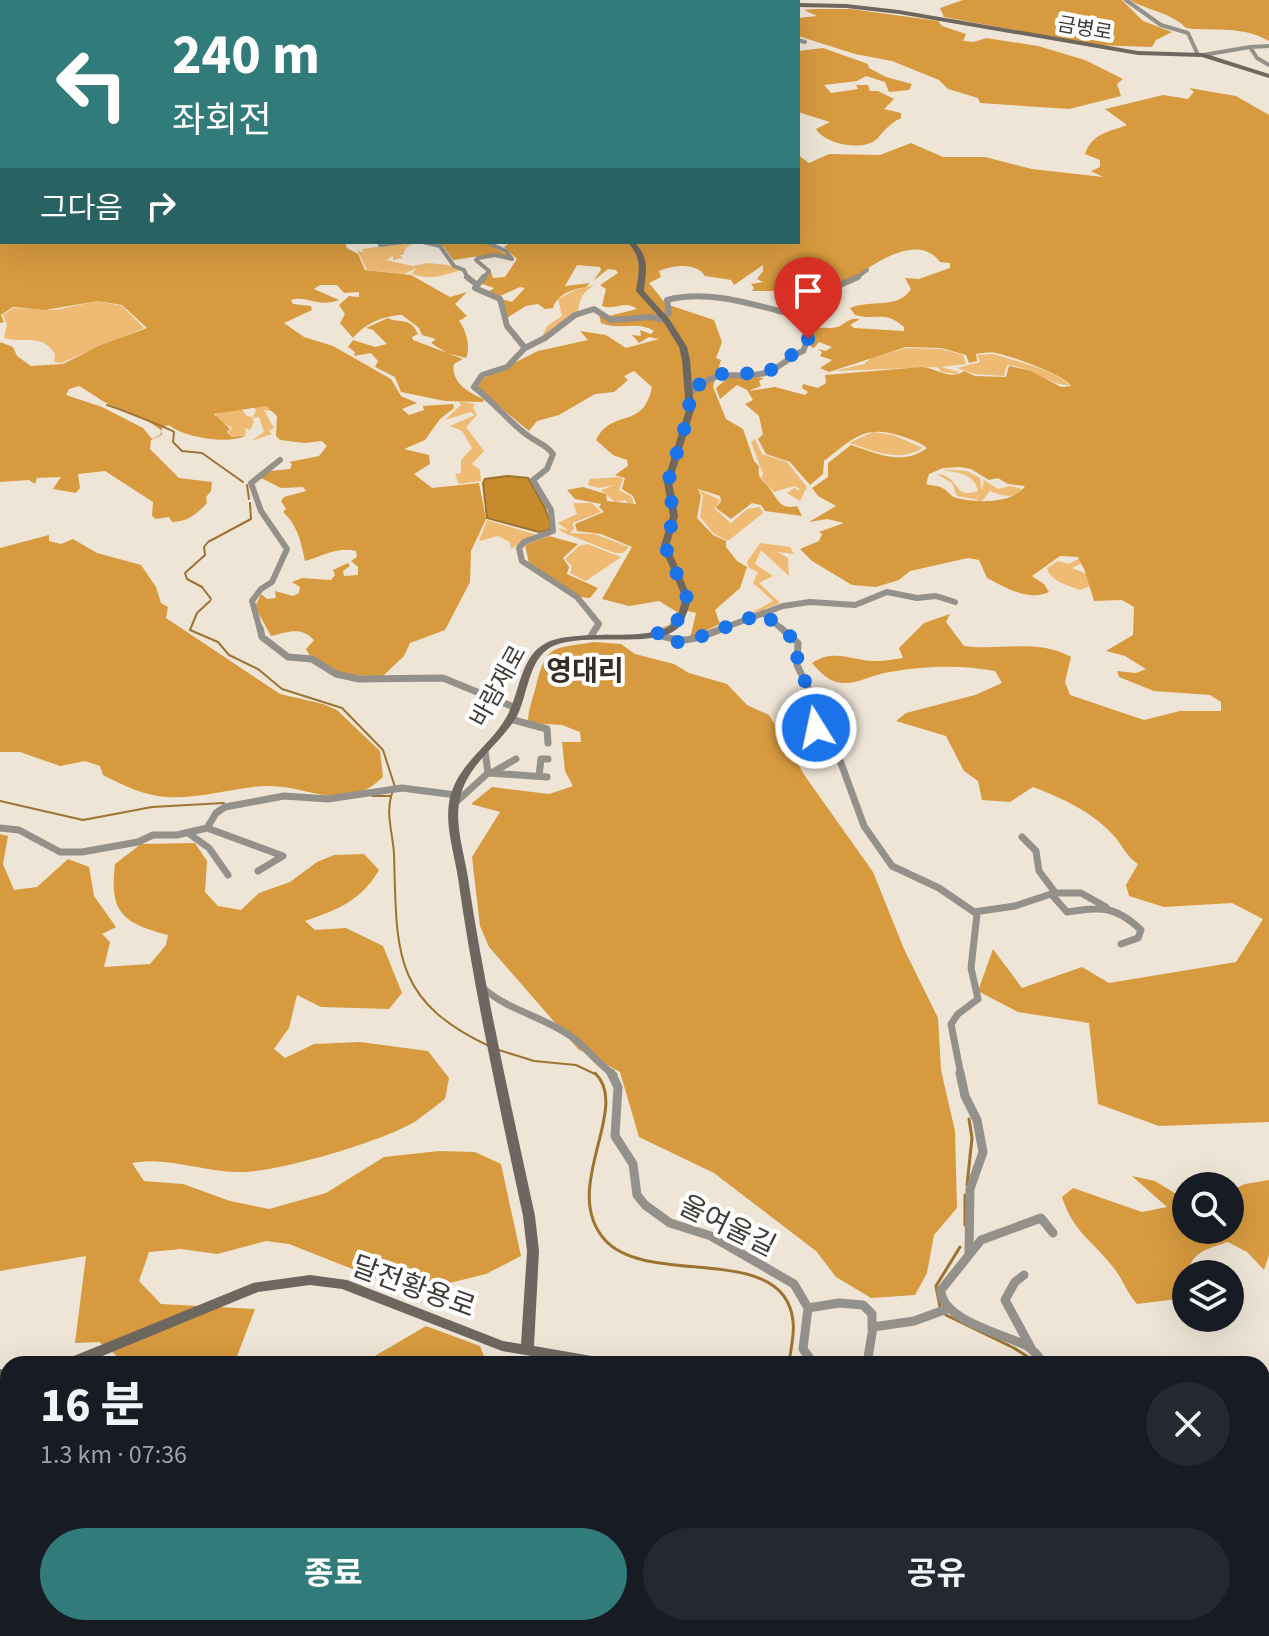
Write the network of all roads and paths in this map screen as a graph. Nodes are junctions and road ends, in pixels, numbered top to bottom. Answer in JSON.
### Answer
{"nodes":[{"id":1,"x":1126,"y":0,"type":"edge"},
{"id":2,"x":800,"y":5,"type":"edge"},
{"id":3,"x":800,"y":41,"type":"edge"},
{"id":4,"x":805,"y":42,"type":"dead end"},
{"id":5,"x":1269,"y":46,"type":"edge"},
{"id":6,"x":1250,"y":47,"type":"junction"},
{"id":7,"x":1201,"y":55,"type":"junction"},
{"id":8,"x":1269,"y":65,"type":"edge"},
{"id":9,"x":1269,"y":76,"type":"edge"},
{"id":10,"x":432,"y":244,"type":"edge"},
{"id":11,"x":489,"y":244,"type":"edge"},
{"id":12,"x":634,"y":244,"type":"edge"},
{"id":13,"x":867,"y":270,"type":"dead end"},
{"id":14,"x":476,"y":284,"type":"junction"},
{"id":15,"x":795,"y":315,"type":"junction"},
{"id":16,"x":665,"y":318,"type":"junction"},
{"id":17,"x":525,"y":348,"type":"junction"},
{"id":18,"x":688,"y":395,"type":"junction"},
{"id":19,"x":280,"y":460,"type":"dead end"},
{"id":20,"x":955,"y":602,"type":"dead end"},
{"id":21,"x":763,"y":613,"type":"junction"},
{"id":22,"x":656,"y":634,"type":"junction"},
{"id":23,"x":591,"y":636,"type":"junction"},
{"id":24,"x":516,"y":708,"type":"junction"},
{"id":25,"x":510,"y":719,"type":"junction"},
{"id":26,"x":548,"y":743,"type":"dead end"},
{"id":27,"x":485,"y":751,"type":"junction"},
{"id":28,"x":516,"y":759,"type":"dead end"},
{"id":29,"x":548,"y":759,"type":"dead end"},
{"id":30,"x":490,"y":773,"type":"junction"},
{"id":31,"x":455,"y":800,"type":"junction"},
{"id":32,"x":0,"y":828,"type":"edge"},
{"id":33,"x":207,"y":828,"type":"junction"},
{"id":34,"x":188,"y":833,"type":"junction"},
{"id":35,"x":1022,"y":837,"type":"dead end"},
{"id":36,"x":258,"y":871,"type":"dead end"},
{"id":37,"x":228,"y":875,"type":"dead end"},
{"id":38,"x":1053,"y":893,"type":"junction"},
{"id":39,"x":1107,"y":910,"type":"junction"},
{"id":40,"x":974,"y":912,"type":"junction"},
{"id":41,"x":1121,"y":944,"type":"dead end"},
{"id":42,"x":481,"y":987,"type":"junction"},
{"id":43,"x":1053,"y":1233,"type":"dead end"},
{"id":44,"x":969,"y":1254,"type":"junction"},
{"id":45,"x":1024,"y":1275,"type":"dead end"},
{"id":46,"x":808,"y":1308,"type":"junction"},
{"id":47,"x":944,"y":1310,"type":"junction"},
{"id":48,"x":872,"y":1328,"type":"junction"},
{"id":49,"x":1031,"y":1348,"type":"junction"},
{"id":50,"x":527,"y":1351,"type":"junction"},
{"id":51,"x":89,"y":1356,"type":"edge"},
{"id":52,"x":559,"y":1356,"type":"edge"},
{"id":53,"x":808,"y":1356,"type":"edge"},
{"id":54,"x":868,"y":1356,"type":"edge"},
{"id":55,"x":1038,"y":1356,"type":"edge"}],
"edges":[{"from":1,"to":7,"type":"street"},
{"from":2,"to":7,"type":"street","name":"금병로"},
{"from":3,"to":4,"type":"street"},
{"from":5,"to":6,"type":"street"},
{"from":6,"to":7,"type":"street"},
{"from":6,"to":8,"type":"street"},
{"from":7,"to":9,"type":"street","name":"금병로"},
{"from":10,"to":14,"type":"street"},
{"from":11,"to":14,"type":"street"},
{"from":12,"to":16,"type":"street"},
{"from":13,"to":15,"type":"street"},
{"from":14,"to":17,"type":"street"},
{"from":15,"to":16,"type":"street"},
{"from":15,"to":18,"type":"street"},
{"from":16,"to":17,"type":"street"},
{"from":16,"to":18,"type":"street"},
{"from":17,"to":23,"type":"street"},
{"from":18,"to":22,"type":"street"},
{"from":19,"to":24,"type":"street"},
{"from":20,"to":21,"type":"street"},
{"from":21,"to":22,"type":"street"},
{"from":21,"to":40,"type":"street"},
{"from":22,"to":23,"type":"street","name":"바람재로"},
{"from":23,"to":24,"type":"street","name":"바람재로"},
{"from":24,"to":25,"type":"street","name":"바람재로"},
{"from":25,"to":26,"type":"street"},
{"from":25,"to":27,"type":"street","name":"바람재로"},
{"from":27,"to":30,"type":"street"},
{"from":27,"to":31,"type":"street","name":"바람재로"},
{"from":28,"to":30,"type":"street"},
{"from":29,"to":30,"type":"street"},
{"from":30,"to":31,"type":"street"},
{"from":31,"to":33,"type":"street"},
{"from":31,"to":42,"type":"street"},
{"from":32,"to":34,"type":"street"},
{"from":33,"to":34,"type":"street"},
{"from":33,"to":36,"type":"street"},
{"from":34,"to":37,"type":"street"},
{"from":35,"to":38,"type":"street"},
{"from":38,"to":39,"type":"street"},
{"from":38,"to":39,"type":"street"},
{"from":38,"to":40,"type":"street"},
{"from":39,"to":41,"type":"street"},
{"from":40,"to":44,"type":"street"},
{"from":42,"to":46,"type":"street","name":"울여울길"},
{"from":42,"to":50,"type":"street"},
{"from":43,"to":44,"type":"street"},
{"from":44,"to":47,"type":"street"},
{"from":45,"to":49,"type":"street"},
{"from":46,"to":48,"type":"street"},
{"from":46,"to":53,"type":"street"},
{"from":47,"to":48,"type":"street"},
{"from":47,"to":49,"type":"street"},
{"from":48,"to":54,"type":"street"},
{"from":49,"to":55,"type":"street"},
{"from":50,"to":51,"type":"street","name":"달전황용로"},
{"from":50,"to":52,"type":"street","name":"달전황용로"}]}
